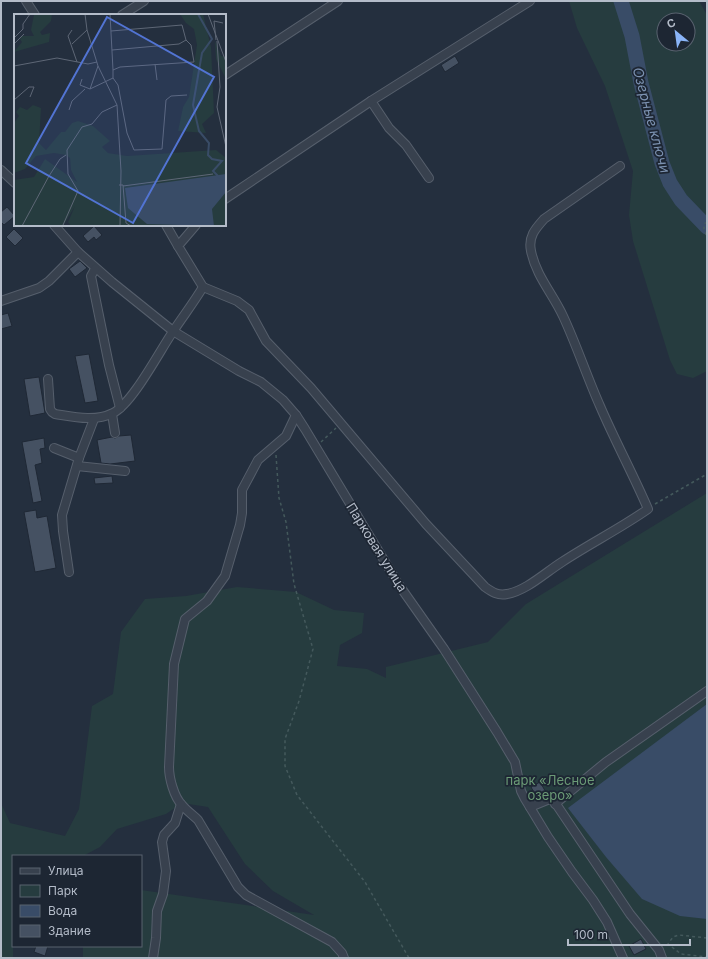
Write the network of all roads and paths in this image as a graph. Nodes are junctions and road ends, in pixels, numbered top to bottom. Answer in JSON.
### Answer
{"nodes":[{"id":1,"x":26,"y":1,"type":"edge"},
{"id":2,"x":144,"y":1,"type":"edge"},
{"id":3,"x":338,"y":1,"type":"edge"},
{"id":4,"x":530,"y":1,"type":"edge"},
{"id":5,"x":34,"y":14,"type":"edge"},
{"id":6,"x":124,"y":14,"type":"edge"},
{"id":7,"x":226,"y":74,"type":"edge"},
{"id":8,"x":371,"y":101,"type":"junction"},
{"id":9,"x":620,"y":166,"type":"dead end"},
{"id":10,"x":1,"y":170,"type":"edge"},
{"id":11,"x":430,"y":178,"type":"dead end"},
{"id":12,"x":14,"y":182,"type":"edge"},
{"id":13,"x":226,"y":198,"type":"edge"},
{"id":14,"x":707,"y":222,"type":"edge"},
{"id":15,"x":55,"y":226,"type":"edge"},
{"id":16,"x":167,"y":226,"type":"edge"},
{"id":17,"x":195,"y":226,"type":"edge"},
{"id":18,"x":707,"y":237,"type":"edge"},
{"id":19,"x":178,"y":246,"type":"junction"},
{"id":20,"x":78,"y":252,"type":"junction"},
{"id":21,"x":95,"y":269,"type":"junction"},
{"id":22,"x":203,"y":287,"type":"junction"},
{"id":23,"x":1,"y":301,"type":"edge"},
{"id":24,"x":173,"y":331,"type":"junction"},
{"id":25,"x":48,"y":379,"type":"dead end"},
{"id":26,"x":120,"y":408,"type":"junction"},
{"id":27,"x":112,"y":414,"type":"junction"},
{"id":28,"x":296,"y":415,"type":"junction"},
{"id":29,"x":94,"y":419,"type":"junction"},
{"id":30,"x":342,"y":423,"type":"junction"},
{"id":31,"x":115,"y":433,"type":"dead end"},
{"id":32,"x":275,"y":446,"type":"junction"},
{"id":33,"x":316,"y":446,"type":"junction"},
{"id":34,"x":54,"y":448,"type":"dead end"},
{"id":35,"x":79,"y":458,"type":"junction"},
{"id":36,"x":76,"y":466,"type":"junction"},
{"id":37,"x":125,"y":471,"type":"dead end"},
{"id":38,"x":707,"y":474,"type":"edge"},
{"id":39,"x":648,"y":509,"type":"junction"},
{"id":40,"x":69,"y":572,"type":"dead end"},
{"id":41,"x":707,"y":691,"type":"edge"},
{"id":42,"x":181,"y":804,"type":"junction"},
{"id":43,"x":555,"y":804,"type":"junction"},
{"id":44,"x":530,"y":807,"type":"junction"},
{"id":45,"x":707,"y":938,"type":"edge"},
{"id":46,"x":153,"y":958,"type":"edge"},
{"id":47,"x":344,"y":958,"type":"edge"},
{"id":48,"x":409,"y":958,"type":"edge"},
{"id":49,"x":623,"y":958,"type":"edge"},
{"id":50,"x":662,"y":958,"type":"edge"},
{"id":51,"x":707,"y":958,"type":"edge"}],
"edges":[{"from":1,"to":5,"type":"street"},
{"from":2,"to":6,"type":"street"},
{"from":3,"to":7,"type":"street"},
{"from":4,"to":8,"type":"street"},
{"from":8,"to":11,"type":"street"},
{"from":8,"to":13,"type":"street"},
{"from":9,"to":39,"type":"street"},
{"from":10,"to":12,"type":"street"},
{"from":14,"to":18,"type":"path"},
{"from":15,"to":20,"type":"street","name":"Парковая улица"},
{"from":16,"to":19,"type":"street"},
{"from":17,"to":19,"type":"street"},
{"from":19,"to":22,"type":"street"},
{"from":20,"to":21,"type":"street","name":"Парковая улица"},
{"from":20,"to":23,"type":"street"},
{"from":21,"to":24,"type":"street","name":"Парковая улица"},
{"from":21,"to":26,"type":"street"},
{"from":22,"to":24,"type":"street"},
{"from":22,"to":30,"type":"street"},
{"from":24,"to":26,"type":"street"},
{"from":24,"to":28,"type":"street","name":"Парковая улица"},
{"from":25,"to":29,"type":"street"},
{"from":26,"to":27,"type":"street"},
{"from":27,"to":29,"type":"street"},
{"from":27,"to":31,"type":"street"},
{"from":28,"to":32,"type":"street"},
{"from":28,"to":33,"type":"street","name":"Парковая улица"},
{"from":29,"to":35,"type":"street"},
{"from":30,"to":33,"type":"path"},
{"from":30,"to":39,"type":"street"},
{"from":32,"to":42,"type":"street"},
{"from":32,"to":48,"type":"path"},
{"from":33,"to":44,"type":"street","name":"Парковая улица"},
{"from":34,"to":35,"type":"street"},
{"from":35,"to":36,"type":"street"},
{"from":36,"to":37,"type":"street"},
{"from":36,"to":40,"type":"street"},
{"from":38,"to":39,"type":"path"},
{"from":41,"to":43,"type":"street"},
{"from":42,"to":46,"type":"street"},
{"from":42,"to":47,"type":"street"},
{"from":43,"to":44,"type":"street"},
{"from":43,"to":50,"type":"street"},
{"from":44,"to":49,"type":"street","name":"Парковая улица"},
{"from":45,"to":51,"type":"path"}]}
